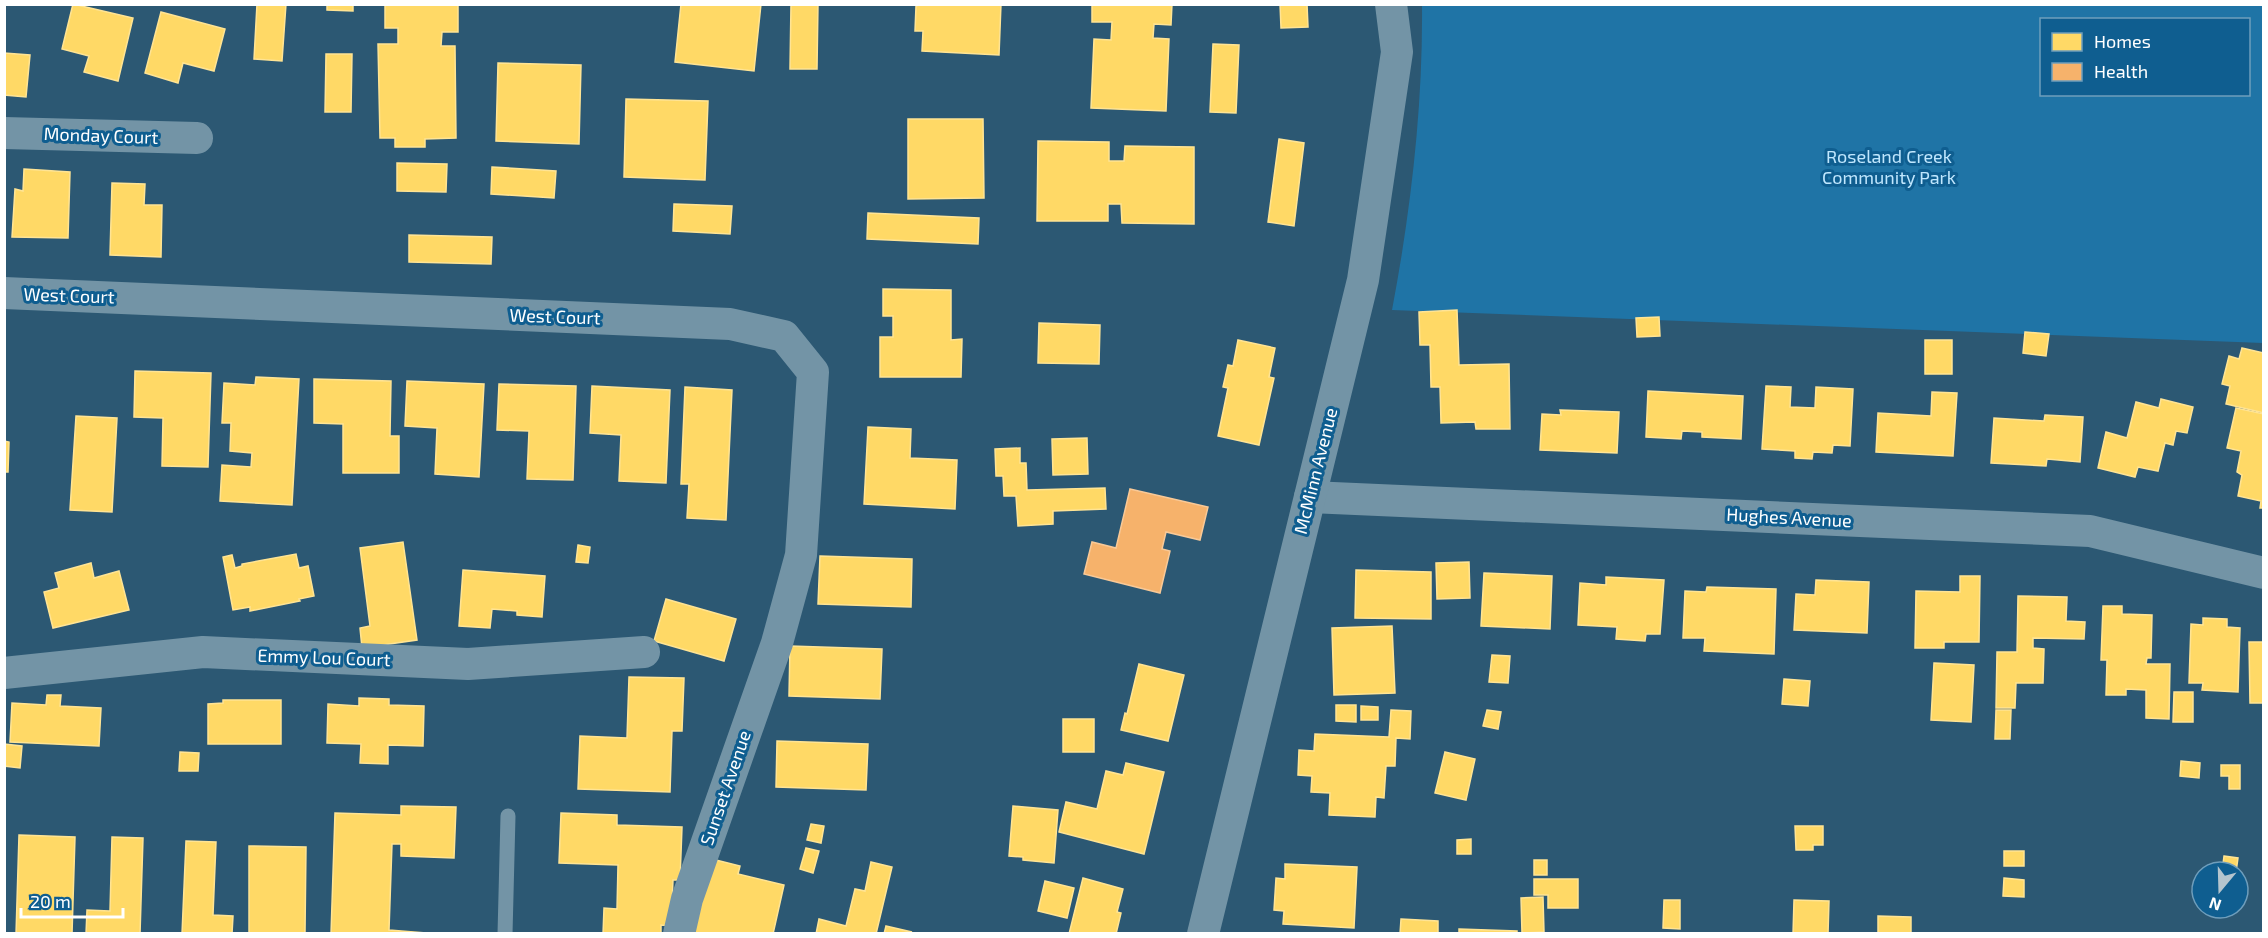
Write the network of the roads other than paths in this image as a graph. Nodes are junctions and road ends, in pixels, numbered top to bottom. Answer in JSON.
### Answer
{"nodes":[{"id":1,"x":1391,"y":4,"type":"edge"},
{"id":2,"x":4,"y":133,"type":"edge"},
{"id":3,"x":197,"y":138,"type":"dead end"},
{"id":4,"x":4,"y":293,"type":"edge"},
{"id":5,"x":1310,"y":497,"type":"junction"},
{"id":6,"x":2264,"y":573,"type":"edge"},
{"id":7,"x":777,"y":643,"type":"joint"},
{"id":8,"x":644,"y":652,"type":"dead end"},
{"id":9,"x":4,"y":673,"type":"edge"},
{"id":10,"x":508,"y":816,"type":"dead end"},
{"id":11,"x":505,"y":933,"type":"edge"},
{"id":12,"x":679,"y":933,"type":"edge"},
{"id":13,"x":1203,"y":933,"type":"edge"}],
"edges":[{"from":1,"to":5,"type":"street","name":"McMinn Avenue"},
{"from":2,"to":3,"type":"street","name":"Monday Court"},
{"from":4,"to":7,"type":"street","name":"West Court"},
{"from":5,"to":6,"type":"street","name":"Hughes Avenue"},
{"from":5,"to":13,"type":"street","name":"McMinn Avenue"},
{"from":7,"to":12,"type":"street","name":"Sunset Avenue"},
{"from":8,"to":9,"type":"street","name":"Emmy Lou Court"},
{"from":10,"to":11,"type":"lane"}]}
